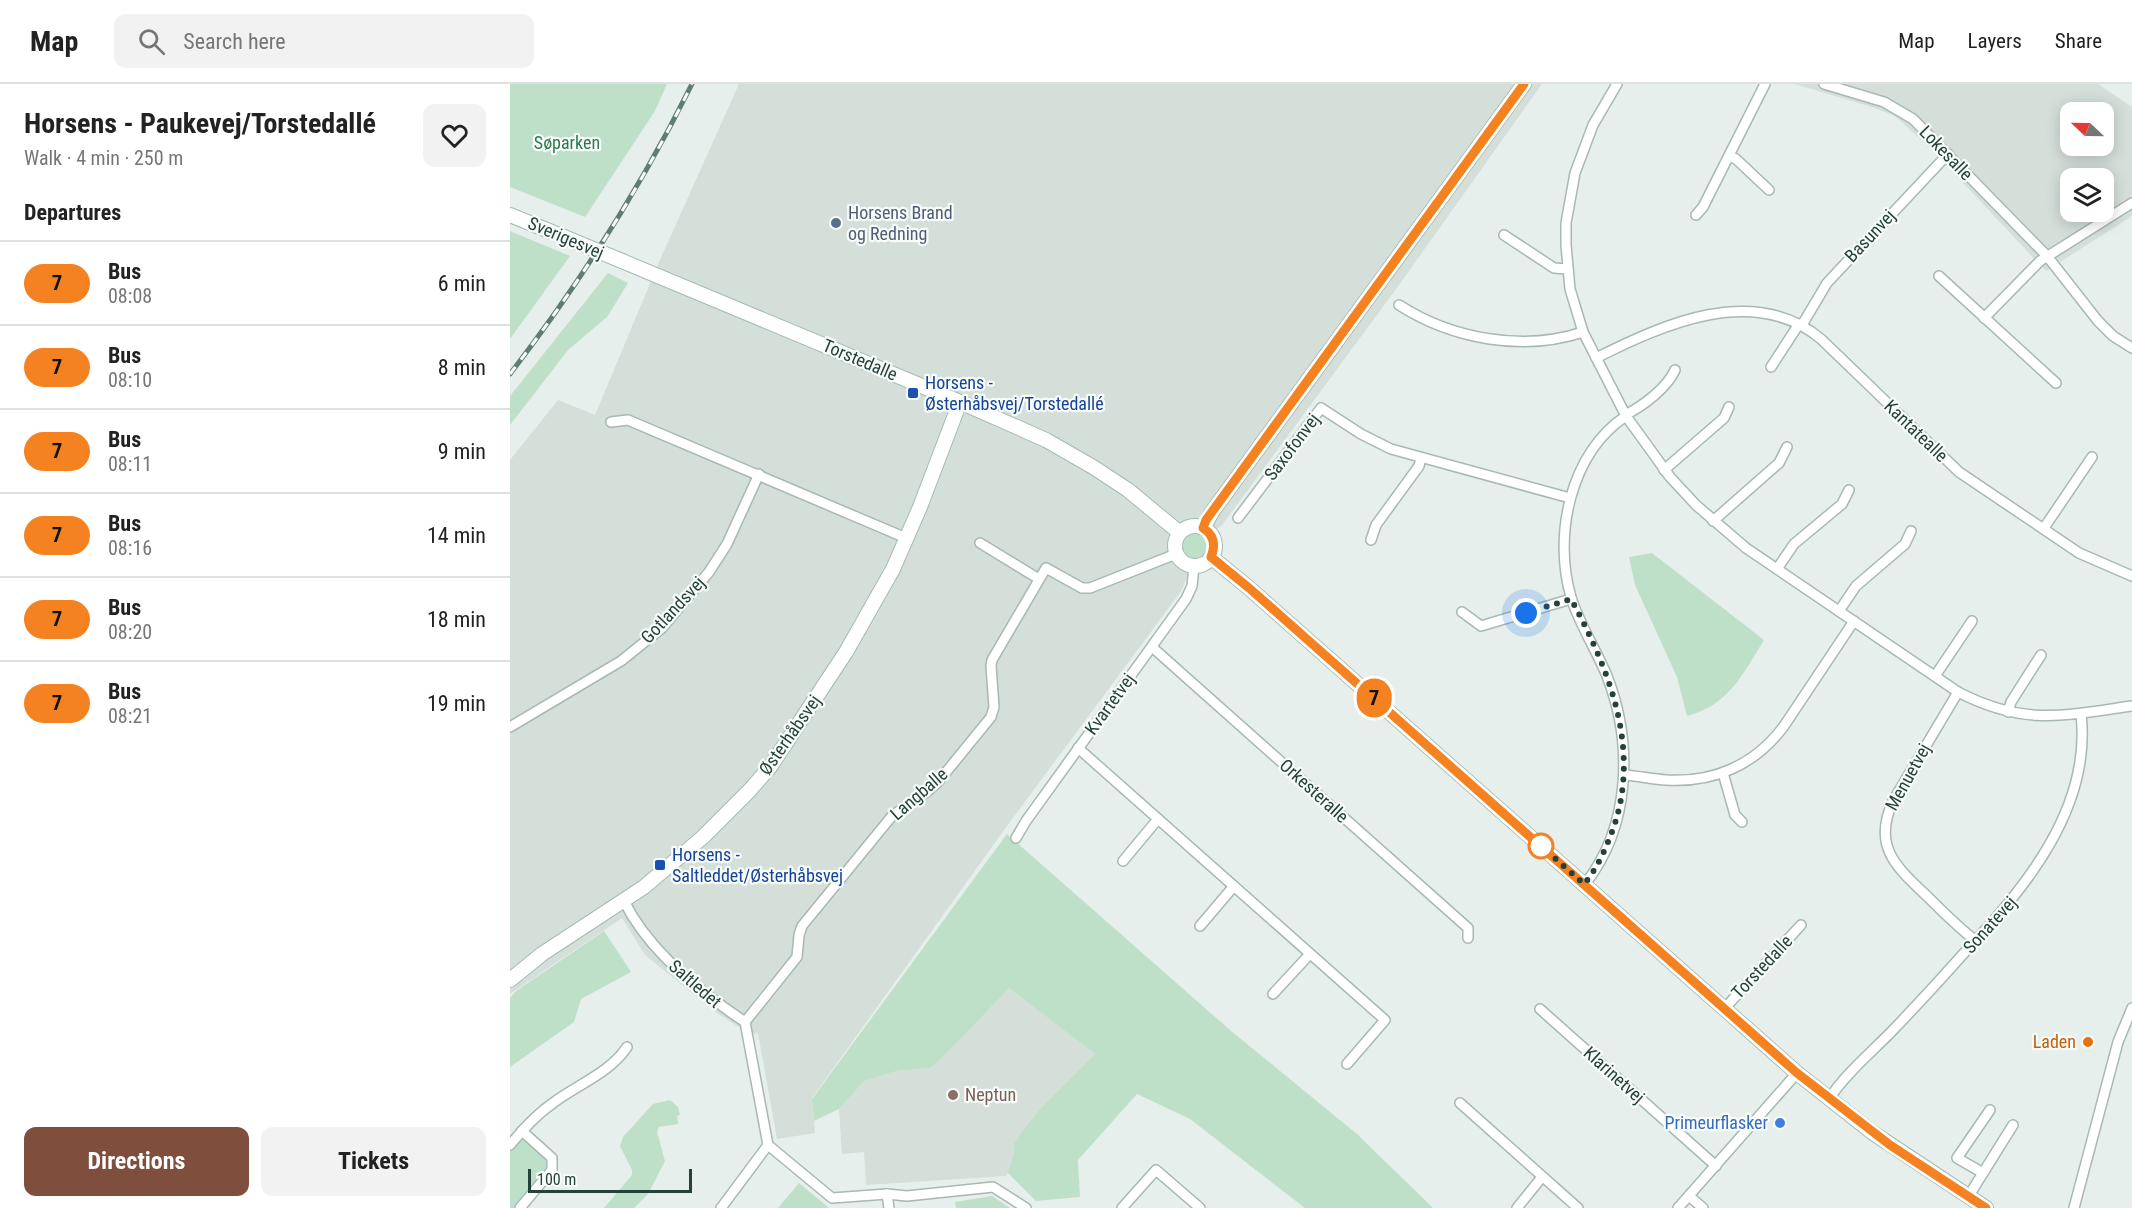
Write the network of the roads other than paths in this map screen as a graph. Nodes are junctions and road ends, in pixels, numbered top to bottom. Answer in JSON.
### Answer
{"nodes":[{"id":1,"x":1524,"y":84,"type":"edge"},
{"id":2,"x":1617,"y":84,"type":"edge"},
{"id":3,"x":1766,"y":84,"type":"edge"},
{"id":4,"x":1824,"y":84,"type":"edge"},
{"id":5,"x":1948,"y":154,"type":"junction"},
{"id":6,"x":1729,"y":156,"type":"junction"},
{"id":7,"x":1769,"y":190,"type":"dead end"},
{"id":8,"x":2132,"y":203,"type":"edge"},
{"id":9,"x":510,"y":215,"type":"edge"},
{"id":10,"x":1696,"y":215,"type":"dead end"},
{"id":11,"x":1504,"y":236,"type":"dead end"},
{"id":12,"x":2047,"y":256,"type":"junction"},
{"id":13,"x":622,"y":261,"type":"joint"},
{"id":14,"x":1567,"y":269,"type":"junction"},
{"id":15,"x":1939,"y":276,"type":"dead end"},
{"id":16,"x":1399,"y":305,"type":"dead end"},
{"id":17,"x":1984,"y":318,"type":"junction"},
{"id":18,"x":1800,"y":324,"type":"junction"},
{"id":19,"x":1583,"y":332,"type":"junction"},
{"id":20,"x":2132,"y":348,"type":"edge"},
{"id":21,"x":1596,"y":358,"type":"junction"},
{"id":22,"x":1771,"y":367,"type":"dead end"},
{"id":23,"x":1676,"y":370,"type":"dead end"},
{"id":24,"x":2056,"y":383,"type":"dead end"},
{"id":25,"x":960,"y":402,"type":"junction"},
{"id":26,"x":1729,"y":407,"type":"dead end"},
{"id":27,"x":1626,"y":416,"type":"junction"},
{"id":28,"x":611,"y":422,"type":"dead end"},
{"id":29,"x":1787,"y":447,"type":"dead end"},
{"id":30,"x":2092,"y":457,"type":"dead end"},
{"id":31,"x":1421,"y":458,"type":"junction"},
{"id":32,"x":1664,"y":470,"type":"junction"},
{"id":33,"x":759,"y":474,"type":"junction"},
{"id":34,"x":1849,"y":490,"type":"dead end"},
{"id":35,"x":1570,"y":498,"type":"junction"},
{"id":36,"x":1238,"y":518,"type":"dead end"},
{"id":37,"x":1713,"y":521,"type":"junction"},
{"id":38,"x":1203,"y":528,"type":"junction"},
{"id":39,"x":2043,"y":528,"type":"junction"},
{"id":40,"x":1911,"y":531,"type":"dead end"},
{"id":41,"x":1180,"y":532,"type":"junction"},
{"id":42,"x":906,"y":538,"type":"junction"},
{"id":43,"x":1371,"y":540,"type":"dead end"},
{"id":44,"x":980,"y":543,"type":"dead end"},
{"id":45,"x":1176,"y":554,"type":"junction"},
{"id":46,"x":1211,"y":557,"type":"junction"},
{"id":47,"x":1194,"y":566,"type":"junction"},
{"id":48,"x":1778,"y":569,"type":"junction"},
{"id":49,"x":2132,"y":576,"type":"edge"},
{"id":50,"x":1040,"y":579,"type":"junction"},
{"id":51,"x":1571,"y":599,"type":"junction"},
{"id":52,"x":1839,"y":611,"type":"junction"},
{"id":53,"x":1462,"y":612,"type":"dead end"},
{"id":54,"x":1854,"y":621,"type":"junction"},
{"id":55,"x":1972,"y":621,"type":"dead end"},
{"id":56,"x":1152,"y":647,"type":"junction"},
{"id":57,"x":2041,"y":655,"type":"dead end"},
{"id":58,"x":1935,"y":676,"type":"junction"},
{"id":59,"x":1958,"y":692,"type":"junction"},
{"id":60,"x":2132,"y":706,"type":"edge"},
{"id":61,"x":2008,"y":712,"type":"junction"},
{"id":62,"x":2081,"y":714,"type":"junction"},
{"id":63,"x":511,"y":723,"type":"edge"},
{"id":64,"x":1078,"y":748,"type":"junction"},
{"id":65,"x":1723,"y":774,"type":"junction"},
{"id":66,"x":1624,"y":775,"type":"junction"},
{"id":67,"x":1158,"y":819,"type":"junction"},
{"id":68,"x":1742,"y":822,"type":"dead end"},
{"id":69,"x":1016,"y":838,"type":"dead end"},
{"id":70,"x":1123,"y":861,"type":"dead end"},
{"id":71,"x":1584,"y":884,"type":"junction"},
{"id":72,"x":1234,"y":886,"type":"junction"},
{"id":73,"x":624,"y":901,"type":"junction"},
{"id":74,"x":1801,"y":925,"type":"dead end"},
{"id":75,"x":1200,"y":926,"type":"dead end"},
{"id":76,"x":1468,"y":938,"type":"dead end"},
{"id":77,"x":1976,"y":941,"type":"junction"},
{"id":78,"x":1310,"y":955,"type":"junction"},
{"id":79,"x":510,"y":980,"type":"edge"},
{"id":80,"x":1273,"y":994,"type":"dead end"},
{"id":81,"x":2132,"y":1008,"type":"edge"},
{"id":82,"x":1540,"y":1009,"type":"dead end"},
{"id":83,"x":1724,"y":1009,"type":"junction"},
{"id":84,"x":744,"y":1022,"type":"junction"},
{"id":85,"x":627,"y":1047,"type":"dead end"},
{"id":86,"x":1347,"y":1064,"type":"dead end"},
{"id":87,"x":1797,"y":1073,"type":"junction"},
{"id":88,"x":1829,"y":1099,"type":"junction"},
{"id":89,"x":1460,"y":1102,"type":"dead end"},
{"id":90,"x":1990,"y":1110,"type":"dead end"},
{"id":91,"x":2013,"y":1125,"type":"dead end"},
{"id":92,"x":522,"y":1131,"type":"junction"},
{"id":93,"x":510,"y":1145,"type":"edge"},
{"id":94,"x":768,"y":1145,"type":"junction"},
{"id":95,"x":1716,"y":1166,"type":"junction"},
{"id":96,"x":1983,"y":1173,"type":"junction"},
{"id":97,"x":1542,"y":1177,"type":"junction"},
{"id":98,"x":887,"y":1194,"type":"junction"},
{"id":99,"x":1689,"y":1196,"type":"junction"},
{"id":100,"x":1968,"y":1197,"type":"junction"},
{"id":101,"x":520,"y":1208,"type":"edge"},
{"id":102,"x":721,"y":1208,"type":"edge"},
{"id":103,"x":889,"y":1208,"type":"edge"},
{"id":104,"x":1026,"y":1208,"type":"edge"},
{"id":105,"x":1122,"y":1208,"type":"edge"},
{"id":106,"x":1200,"y":1208,"type":"edge"},
{"id":107,"x":1517,"y":1208,"type":"edge"},
{"id":108,"x":1578,"y":1208,"type":"edge"},
{"id":109,"x":1678,"y":1208,"type":"edge"},
{"id":110,"x":1703,"y":1208,"type":"edge"},
{"id":111,"x":1986,"y":1208,"type":"edge"},
{"id":112,"x":2073,"y":1208,"type":"edge"}],
"edges":[{"from":1,"to":38,"type":"street"},
{"from":2,"to":14,"type":"street"},
{"from":3,"to":6,"type":"street"},
{"from":4,"to":5,"type":"street","name":"Lokesalle"},
{"from":5,"to":12,"type":"street","name":"Lokesalle"},
{"from":5,"to":18,"type":"street","name":"Basunvej"},
{"from":6,"to":7,"type":"street"},
{"from":6,"to":10,"type":"street"},
{"from":8,"to":12,"type":"street"},
{"from":9,"to":13,"type":"street","name":"Sverigesvej","bridge":true},
{"from":11,"to":14,"type":"street"},
{"from":12,"to":17,"type":"street"},
{"from":12,"to":20,"type":"street","name":"Lokesalle"},
{"from":13,"to":25,"type":"street","name":"Torstedalle"},
{"from":14,"to":19,"type":"street"},
{"from":15,"to":17,"type":"street"},
{"from":16,"to":19,"type":"street"},
{"from":17,"to":24,"type":"street"},
{"from":18,"to":21,"type":"street","name":"Kantatealle"},
{"from":18,"to":22,"type":"street"},
{"from":18,"to":39,"type":"street","name":"Kantatealle"},
{"from":19,"to":21,"type":"street"},
{"from":21,"to":27,"type":"street"},
{"from":23,"to":27,"type":"street"},
{"from":25,"to":41,"type":"street","name":"Torstedalle"},
{"from":25,"to":42,"type":"street","name":"Østerhåbsvej"},
{"from":26,"to":32,"type":"street"},
{"from":27,"to":32,"type":"street"},
{"from":27,"to":35,"type":"street"},
{"from":28,"to":33,"type":"street"},
{"from":29,"to":37,"type":"street"},
{"from":30,"to":39,"type":"street"},
{"from":31,"to":35,"type":"street","name":"Saxofonvej"},
{"from":31,"to":36,"type":"street","name":"Saxofonvej"},
{"from":31,"to":43,"type":"street"},
{"from":32,"to":37,"type":"street"},
{"from":33,"to":42,"type":"street"},
{"from":33,"to":63,"type":"street","name":"Gotlandsvej"},
{"from":34,"to":48,"type":"street"},
{"from":35,"to":51,"type":"street"},
{"from":37,"to":48,"type":"street"},
{"from":38,"to":41,"type":"street"},
{"from":38,"to":46,"type":"street"},
{"from":39,"to":49,"type":"street","name":"Kantatealle"},
{"from":40,"to":52,"type":"street"},
{"from":41,"to":45,"type":"street"},
{"from":42,"to":73,"type":"street","name":"Østerhåbsvej"},
{"from":44,"to":50,"type":"street"},
{"from":45,"to":47,"type":"street"},
{"from":45,"to":50,"type":"street"},
{"from":46,"to":47,"type":"street"},
{"from":46,"to":71,"type":"street","name":"Torstedalle"},
{"from":47,"to":56,"type":"street","name":"Kvartetvej"},
{"from":48,"to":52,"type":"street"},
{"from":50,"to":84,"type":"street","name":"Langballe"},
{"from":51,"to":53,"type":"street"},
{"from":51,"to":66,"type":"street"},
{"from":52,"to":54,"type":"street"},
{"from":54,"to":58,"type":"street"},
{"from":54,"to":65,"type":"street"},
{"from":55,"to":58,"type":"street"},
{"from":56,"to":64,"type":"street","name":"Kvartetvej"},
{"from":56,"to":76,"type":"street","name":"Orkesteralle"},
{"from":57,"to":61,"type":"street"},
{"from":58,"to":59,"type":"street"},
{"from":59,"to":61,"type":"street"},
{"from":59,"to":77,"type":"street","name":"Menuetvej"},
{"from":60,"to":62,"type":"street"},
{"from":61,"to":62,"type":"street"},
{"from":62,"to":77,"type":"street","name":"Sonatevej"},
{"from":64,"to":67,"type":"street"},
{"from":64,"to":69,"type":"street","name":"Kvartetvej"},
{"from":65,"to":66,"type":"street"},
{"from":65,"to":68,"type":"street"},
{"from":66,"to":71,"type":"street"},
{"from":67,"to":70,"type":"street"},
{"from":67,"to":72,"type":"street"},
{"from":71,"to":83,"type":"street","name":"Torstedalle"},
{"from":72,"to":75,"type":"street"},
{"from":72,"to":78,"type":"street"},
{"from":73,"to":79,"type":"street","name":"Østerhåbsvej"},
{"from":73,"to":84,"type":"street","name":"Saltledet"},
{"from":74,"to":83,"type":"street","name":"Torstedalle"},
{"from":77,"to":88,"type":"street","name":"Sonatevej"},
{"from":78,"to":80,"type":"street"},
{"from":78,"to":86,"type":"street"},
{"from":81,"to":112,"type":"street"},
{"from":82,"to":95,"type":"street","name":"Klarinetvej"},
{"from":83,"to":87,"type":"street","name":"Torstedalle"},
{"from":84,"to":94,"type":"street"},
{"from":85,"to":92,"type":"street"},
{"from":87,"to":88,"type":"street","name":"Torstedalle"},
{"from":87,"to":95,"type":"street"},
{"from":88,"to":100,"type":"street","name":"Torstedalle"},
{"from":89,"to":97,"type":"street"},
{"from":90,"to":96,"type":"street"},
{"from":91,"to":96,"type":"street"},
{"from":92,"to":93,"type":"street"},
{"from":92,"to":101,"type":"street"},
{"from":94,"to":98,"type":"street"},
{"from":94,"to":102,"type":"street"},
{"from":95,"to":99,"type":"street"},
{"from":96,"to":100,"type":"street"},
{"from":97,"to":107,"type":"street"},
{"from":97,"to":108,"type":"street"},
{"from":98,"to":103,"type":"street"},
{"from":98,"to":104,"type":"street"},
{"from":99,"to":109,"type":"street"},
{"from":99,"to":110,"type":"street"},
{"from":100,"to":111,"type":"street","name":"Torstedalle"},
{"from":105,"to":106,"type":"street"}]}
